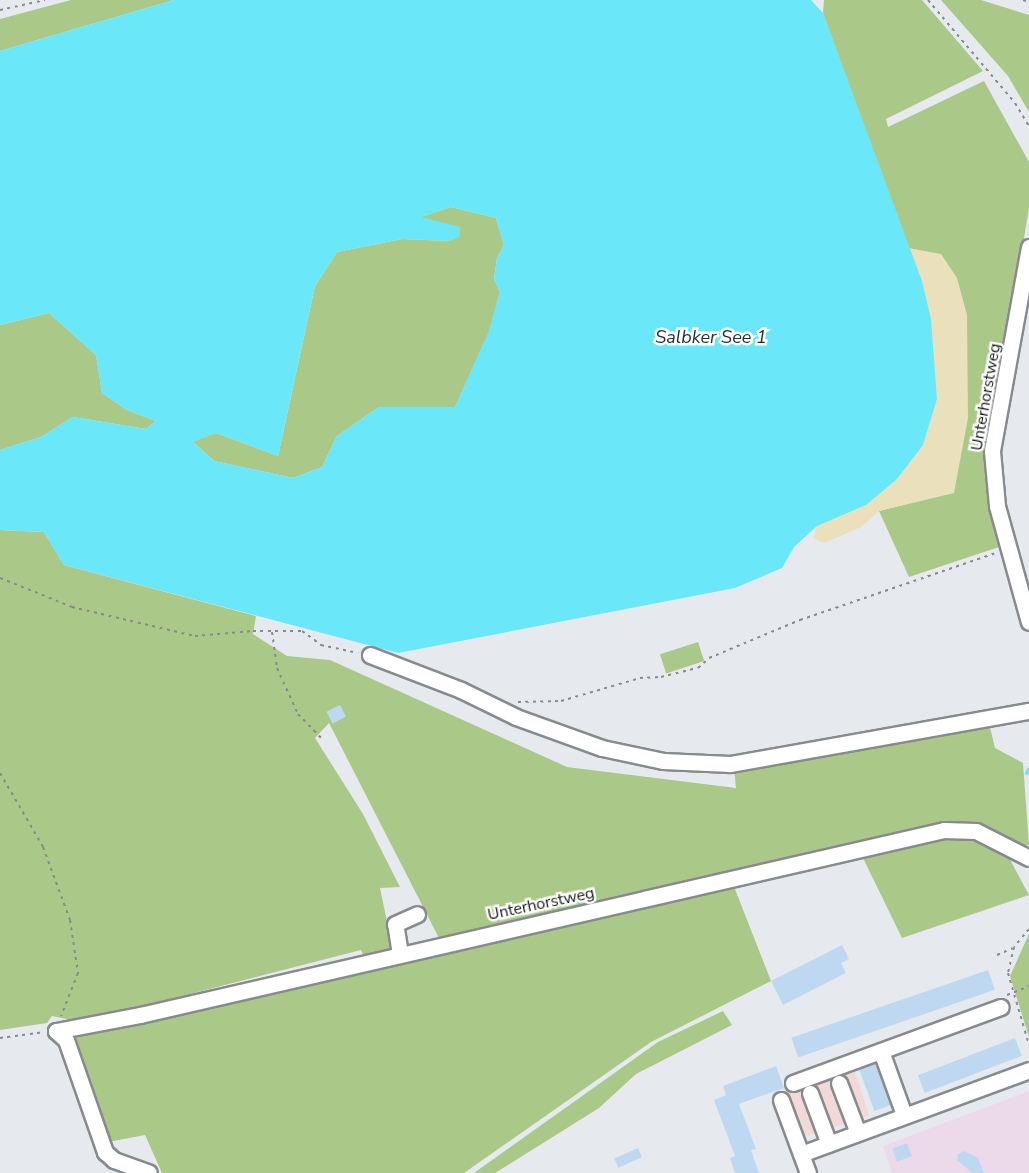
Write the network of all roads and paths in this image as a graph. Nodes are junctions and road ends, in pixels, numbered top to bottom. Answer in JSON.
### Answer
{"nodes":[{"id":1,"x":45,"y":0,"type":"edge"},
{"id":2,"x":928,"y":0,"type":"edge"},
{"id":3,"x":1023,"y":0,"type":"edge"},
{"id":4,"x":1029,"y":2,"type":"edge"},
{"id":5,"x":0,"y":10,"type":"edge"},
{"id":6,"x":1029,"y":126,"type":"edge"},
{"id":7,"x":1029,"y":247,"type":"edge"},
{"id":8,"x":1009,"y":546,"type":"junction"},
{"id":9,"x":0,"y":578,"type":"edge"},
{"id":10,"x":1029,"y":622,"type":"edge"},
{"id":11,"x":272,"y":632,"type":"junction"},
{"id":12,"x":370,"y":655,"type":"joint"},
{"id":13,"x":514,"y":702,"type":"dead end"},
{"id":14,"x":1029,"y":711,"type":"edge"},
{"id":15,"x":321,"y":738,"type":"dead end"},
{"id":16,"x":0,"y":773,"type":"edge"},
{"id":17,"x":1029,"y":858,"type":"edge"},
{"id":18,"x":417,"y":914,"type":"dead end"},
{"id":19,"x":1029,"y":929,"type":"edge"},
{"id":20,"x":1014,"y":947,"type":"junction"},
{"id":21,"x":400,"y":954,"type":"junction"},
{"id":22,"x":997,"y":955,"type":"dead end"},
{"id":23,"x":1001,"y":1007,"type":"dead end"},
{"id":24,"x":56,"y":1031,"type":"junction"},
{"id":25,"x":0,"y":1038,"type":"edge"},
{"id":26,"x":1029,"y":1045,"type":"edge"},
{"id":27,"x":881,"y":1051,"type":"junction"},
{"id":28,"x":1029,"y":1070,"type":"edge"},
{"id":29,"x":793,"y":1083,"type":"dead end"},
{"id":30,"x":839,"y":1083,"type":"dead end"},
{"id":31,"x":810,"y":1093,"type":"dead end"},
{"id":32,"x":781,"y":1100,"type":"dead end"},
{"id":33,"x":904,"y":1115,"type":"junction"},
{"id":34,"x":858,"y":1133,"type":"junction"},
{"id":35,"x":829,"y":1144,"type":"junction"},
{"id":36,"x":801,"y":1154,"type":"junction"},
{"id":37,"x":149,"y":1173,"type":"edge"},
{"id":38,"x":808,"y":1173,"type":"edge"}],
"edges":[{"from":1,"to":5,"type":"path"},
{"from":2,"to":6,"type":"path"},
{"from":3,"to":4,"type":"path"},
{"from":7,"to":8,"type":"street","name":"Unterhorstweg"},
{"from":8,"to":10,"type":"street","name":"Unterhorstweg"},
{"from":8,"to":13,"type":"path"},
{"from":9,"to":11,"type":"path"},
{"from":11,"to":12,"type":"path"},
{"from":11,"to":15,"type":"path"},
{"from":12,"to":14,"type":"street"},
{"from":16,"to":24,"type":"path"},
{"from":17,"to":21,"type":"street","name":"Unterhorstweg"},
{"from":18,"to":21,"type":"street"},
{"from":19,"to":20,"type":"path"},
{"from":20,"to":22,"type":"path"},
{"from":20,"to":26,"type":"path"},
{"from":21,"to":24,"type":"street","name":"Unterhorstweg"},
{"from":23,"to":27,"type":"street"},
{"from":24,"to":25,"type":"path"},
{"from":24,"to":37,"type":"street"},
{"from":27,"to":29,"type":"street"},
{"from":27,"to":33,"type":"street"},
{"from":28,"to":33,"type":"street"},
{"from":30,"to":34,"type":"street"},
{"from":31,"to":35,"type":"street"},
{"from":32,"to":36,"type":"street"},
{"from":33,"to":34,"type":"street"},
{"from":34,"to":35,"type":"street"},
{"from":35,"to":36,"type":"street"},
{"from":36,"to":38,"type":"street"}]}
